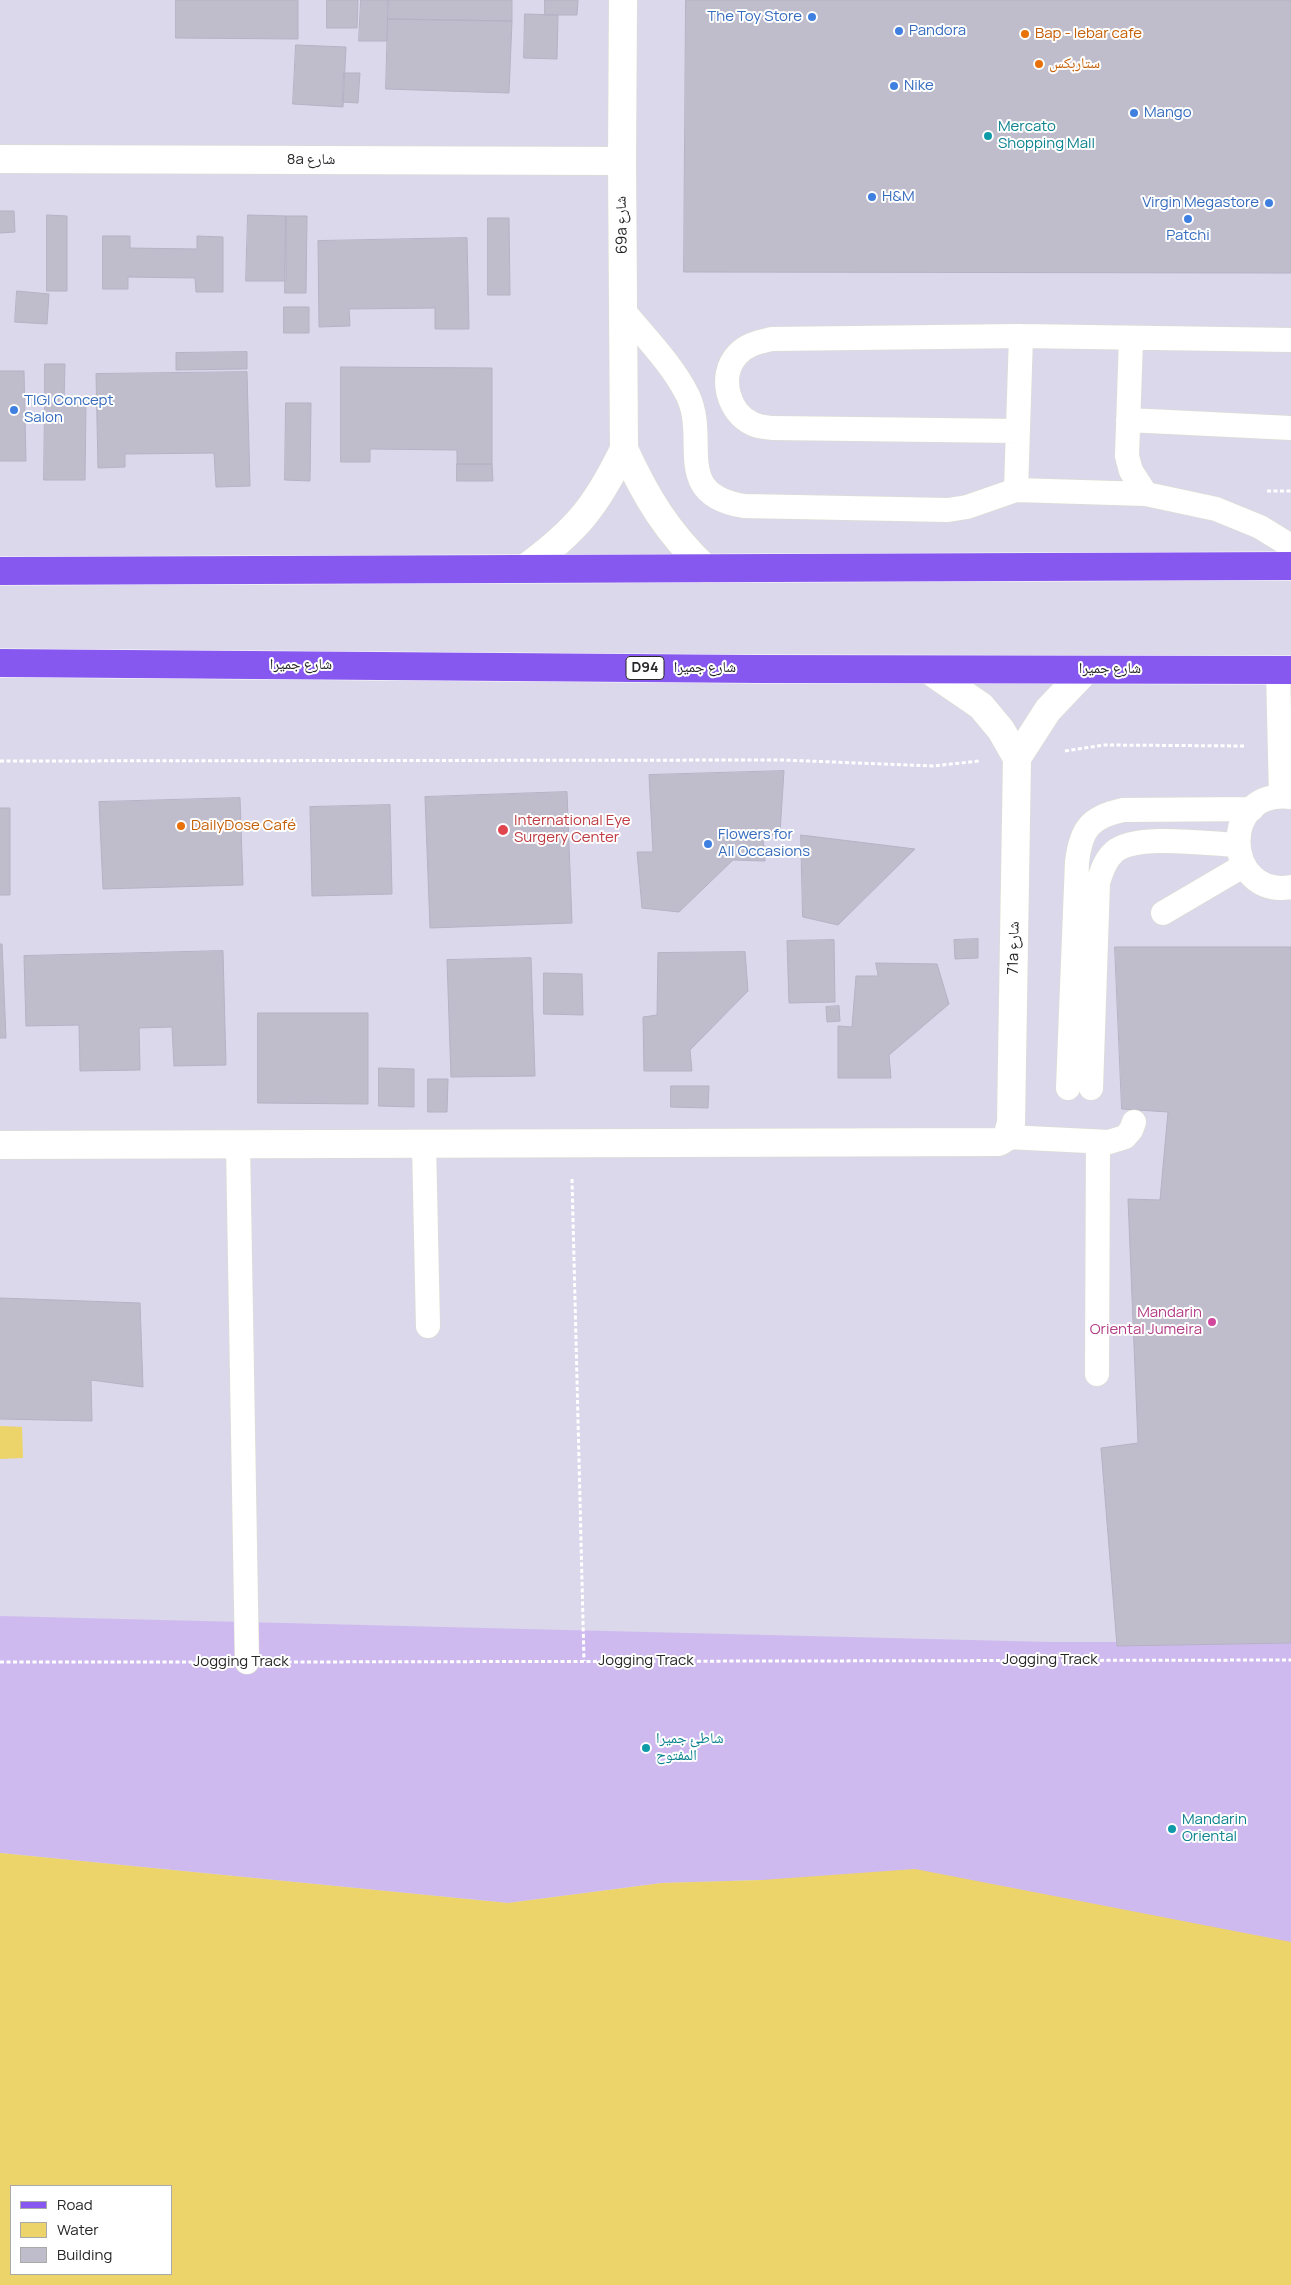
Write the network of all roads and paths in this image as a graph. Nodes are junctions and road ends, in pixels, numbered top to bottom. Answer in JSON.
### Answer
{"nodes":[{"id":1,"x":623,"y":0,"type":"edge"},
{"id":2,"x":0,"y":159,"type":"edge"},
{"id":3,"x":622,"y":161,"type":"junction"},
{"id":4,"x":623,"y":310,"type":"junction"},
{"id":5,"x":1021,"y":336,"type":"junction"},
{"id":6,"x":1131,"y":339,"type":"junction"},
{"id":7,"x":1291,"y":340,"type":"edge"},
{"id":8,"x":1128,"y":420,"type":"junction"},
{"id":9,"x":1291,"y":428,"type":"edge"},
{"id":10,"x":1018,"y":431,"type":"junction"},
{"id":11,"x":624,"y":449,"type":"junction"},
{"id":12,"x":1016,"y":490,"type":"junction"},
{"id":13,"x":1146,"y":494,"type":"junction"},
{"id":14,"x":1291,"y":546,"type":"edge"},
{"id":15,"x":1291,"y":566,"type":"edge"},
{"id":16,"x":524,"y":569,"type":"junction"},
{"id":17,"x":706,"y":569,"type":"junction"},
{"id":18,"x":0,"y":571,"type":"edge"},
{"id":19,"x":0,"y":663,"type":"edge"},
{"id":20,"x":926,"y":669,"type":"junction"},
{"id":21,"x":1087,"y":669,"type":"junction"},
{"id":22,"x":1284,"y":670,"type":"edge"},
{"id":23,"x":1017,"y":758,"type":"junction"},
{"id":24,"x":783,"y":760,"type":"dead end"},
{"id":25,"x":0,"y":761,"type":"edge"},
{"id":26,"x":1286,"y":797,"type":"edge"},
{"id":27,"x":1252,"y":808,"type":"junction"},
{"id":28,"x":1240,"y":856,"type":"junction"},
{"id":29,"x":1291,"y":887,"type":"edge"},
{"id":30,"x":1163,"y":913,"type":"dead end"},
{"id":31,"x":1134,"y":1122,"type":"dead end"},
{"id":32,"x":1006,"y":1137,"type":"junction"},
{"id":33,"x":1098,"y":1142,"type":"junction"},
{"id":34,"x":571,"y":1143,"type":"junction"},
{"id":35,"x":238,"y":1144,"type":"junction"},
{"id":36,"x":424,"y":1144,"type":"junction"},
{"id":37,"x":0,"y":1145,"type":"edge"},
{"id":38,"x":428,"y":1326,"type":"dead end"},
{"id":39,"x":1097,"y":1374,"type":"dead end"},
{"id":40,"x":1291,"y":1660,"type":"edge"},
{"id":41,"x":0,"y":1662,"type":"edge"},
{"id":42,"x":247,"y":1662,"type":"junction"},
{"id":43,"x":584,"y":1662,"type":"junction"}],
"edges":[{"from":1,"to":3,"type":"street","name":"69a شارع"},
{"from":2,"to":3,"type":"street","name":"8a شارع"},
{"from":3,"to":4,"type":"street","name":"69a شارع"},
{"from":4,"to":11,"type":"street","name":"69a شارع"},
{"from":4,"to":12,"type":"lane"},
{"from":5,"to":6,"type":"lane"},
{"from":5,"to":10,"type":"lane"},
{"from":5,"to":10,"type":"lane"},
{"from":6,"to":7,"type":"lane"},
{"from":6,"to":8,"type":"lane"},
{"from":8,"to":9,"type":"lane"},
{"from":8,"to":13,"type":"lane"},
{"from":10,"to":12,"type":"lane"},
{"from":11,"to":16,"type":"street","name":"69a شارع"},
{"from":11,"to":17,"type":"street","name":"69a شارع"},
{"from":12,"to":13,"type":"lane"},
{"from":13,"to":14,"type":"lane"},
{"from":15,"to":17,"type":"main road"},
{"from":16,"to":17,"type":"main road"},
{"from":16,"to":18,"type":"main road"},
{"from":19,"to":20,"type":"main road","name":"شارع جميرا","number":"D94"},
{"from":20,"to":21,"type":"main road","name":"شارع جميرا","number":"D94"},
{"from":20,"to":23,"type":"street"},
{"from":21,"to":22,"type":"main road","name":"شارع جميرا","number":"D94"},
{"from":21,"to":23,"type":"street"},
{"from":22,"to":26,"type":"lane"},
{"from":23,"to":32,"type":"street","name":"71a شارع"},
{"from":24,"to":25,"type":"path"},
{"from":26,"to":27,"type":"lane"},
{"from":27,"to":28,"type":"lane"},
{"from":27,"to":28,"type":"lane"},
{"from":28,"to":29,"type":"lane"},
{"from":28,"to":30,"type":"lane"},
{"from":31,"to":33,"type":"lane"},
{"from":32,"to":33,"type":"lane"},
{"from":32,"to":34,"type":"street"},
{"from":33,"to":39,"type":"lane"},
{"from":34,"to":36,"type":"street"},
{"from":34,"to":43,"type":"path"},
{"from":35,"to":36,"type":"street"},
{"from":35,"to":37,"type":"street"},
{"from":35,"to":42,"type":"lane"},
{"from":36,"to":38,"type":"lane"},
{"from":40,"to":43,"type":"path","name":"Jogging Track"},
{"from":41,"to":42,"type":"path","name":"Jogging Track"},
{"from":42,"to":43,"type":"path","name":"Jogging Track"}]}
